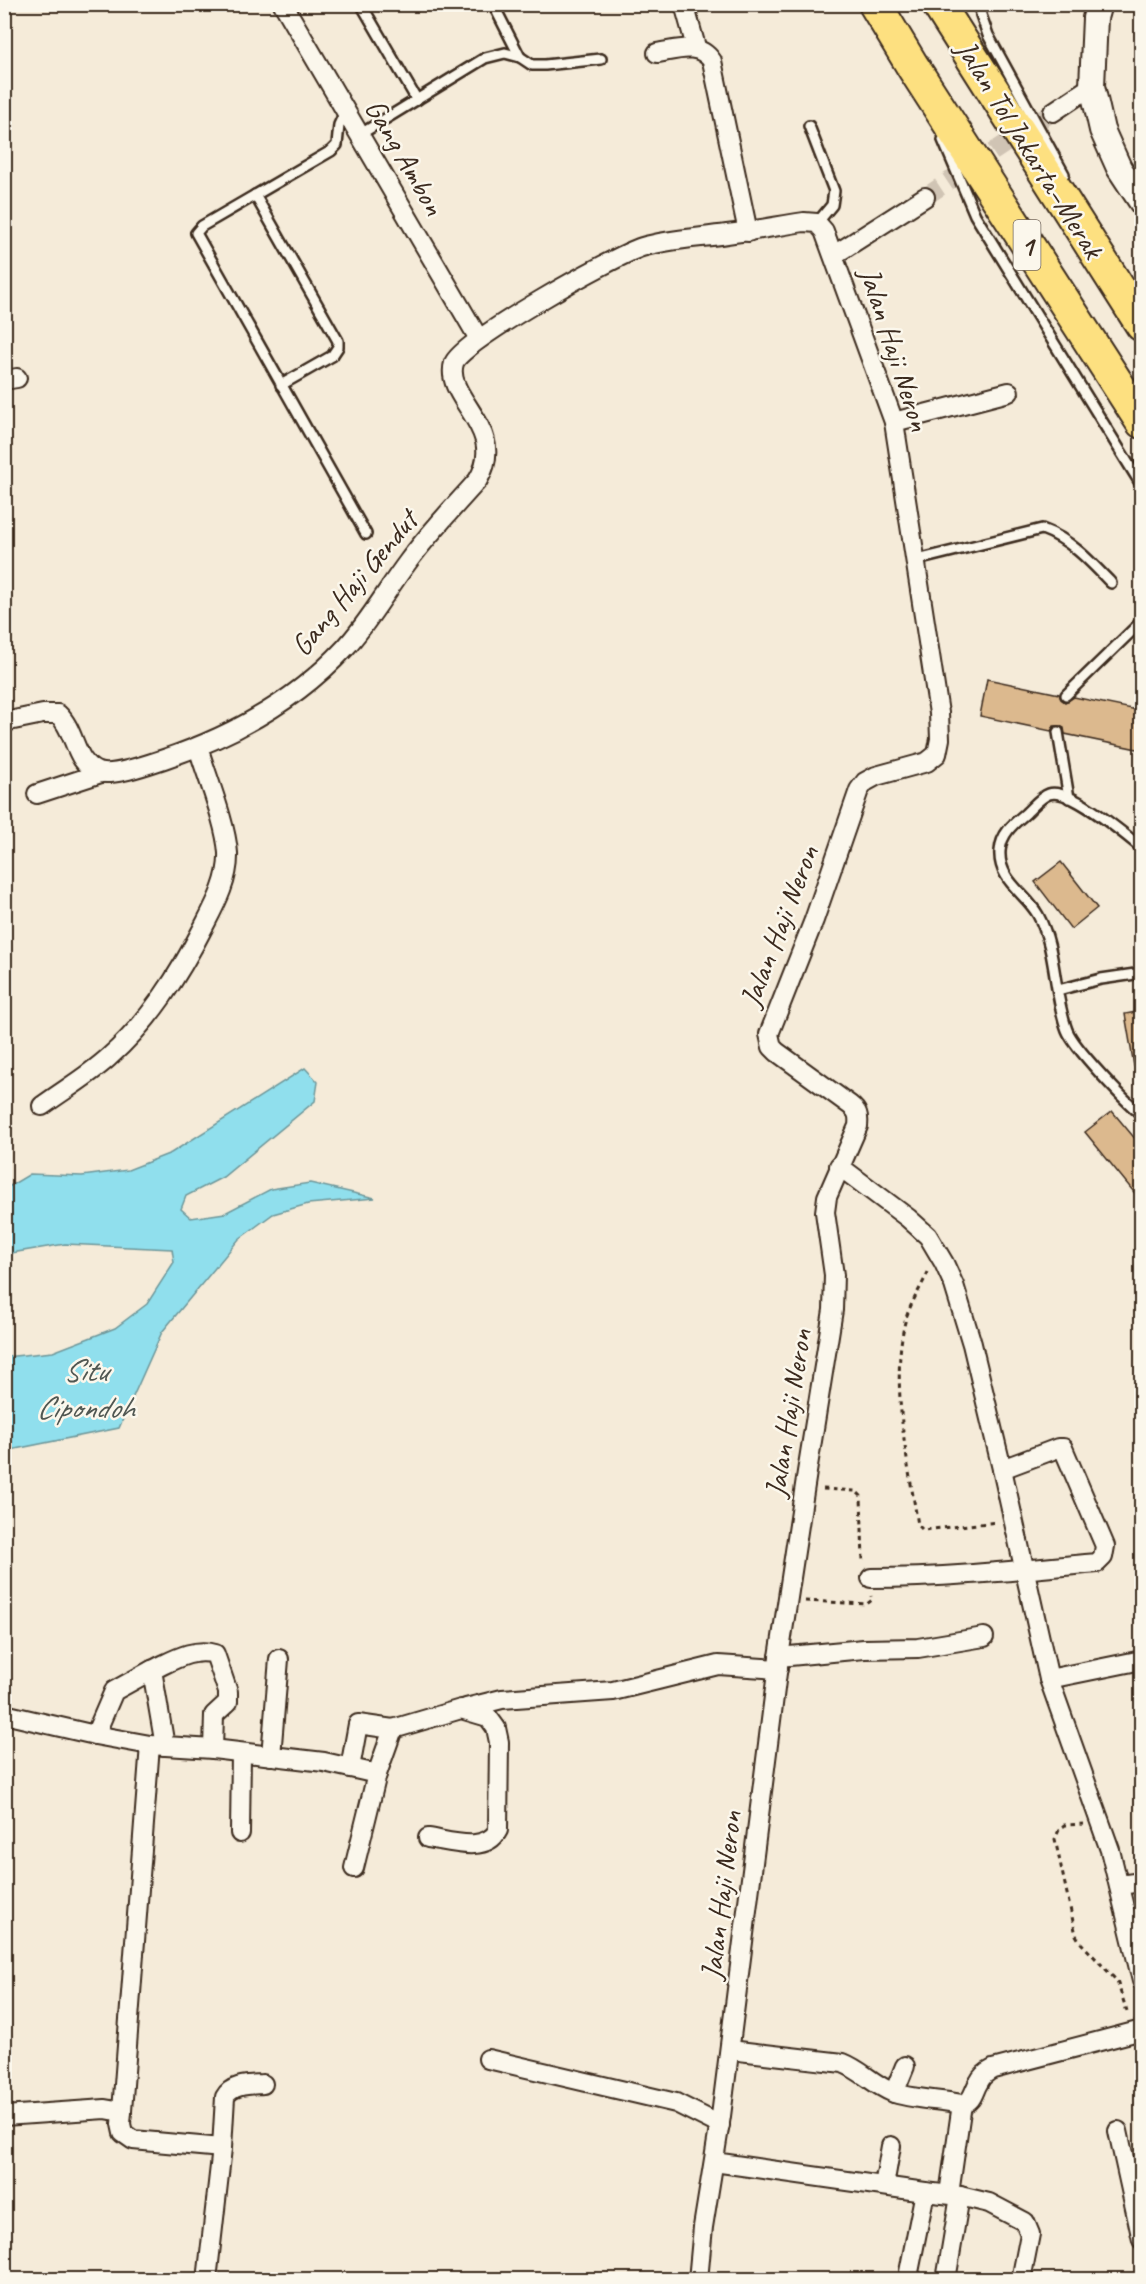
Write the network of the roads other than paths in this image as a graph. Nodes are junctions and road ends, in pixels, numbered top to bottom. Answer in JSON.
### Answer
{"nodes":[{"id":1,"x":283,"y":4,"type":"edge"},
{"id":2,"x":361,"y":4,"type":"edge"},
{"id":3,"x":493,"y":4,"type":"edge"},
{"id":4,"x":684,"y":4,"type":"edge"},
{"id":5,"x":875,"y":4,"type":"edge"},
{"id":6,"x":938,"y":4,"type":"edge"},
{"id":7,"x":980,"y":4,"type":"edge"},
{"id":8,"x":1099,"y":4,"type":"edge"},
{"id":9,"x":696,"y":47,"type":"junction"},
{"id":10,"x":657,"y":53,"type":"dead end"},
{"id":11,"x":520,"y":57,"type":"junction"},
{"id":12,"x":601,"y":59,"type":"dead end"},
{"id":13,"x":913,"y":67,"type":"junction"},
{"id":14,"x":1092,"y":86,"type":"junction"},
{"id":15,"x":417,"y":100,"type":"junction"},
{"id":16,"x":345,"y":112,"type":"junction"},
{"id":17,"x":1053,"y":112,"type":"tunnel mouth"},
{"id":18,"x":935,"y":120,"type":"dead end"},
{"id":19,"x":808,"y":126,"type":"dead end"},
{"id":20,"x":939,"y":130,"type":"dead end"},
{"id":21,"x":358,"y":135,"type":"junction"},
{"id":22,"x":1068,"y":182,"type":"dead end"},
{"id":23,"x":255,"y":195,"type":"junction"},
{"id":24,"x":925,"y":197,"type":"tunnel mouth"},
{"id":25,"x":1142,"y":203,"type":"edge"},
{"id":26,"x":748,"y":232,"type":"junction"},
{"id":27,"x":827,"y":241,"type":"junction"},
{"id":28,"x":1102,"y":243,"type":"dead end"},
{"id":29,"x":1142,"y":314,"type":"edge"},
{"id":30,"x":1142,"y":325,"type":"edge"},
{"id":31,"x":479,"y":339,"type":"junction"},
{"id":32,"x":281,"y":385,"type":"junction"},
{"id":33,"x":1009,"y":392,"type":"dead end"},
{"id":34,"x":894,"y":422,"type":"junction"},
{"id":35,"x":1142,"y":422,"type":"edge"},
{"id":36,"x":1142,"y":486,"type":"edge"},
{"id":37,"x":366,"y":534,"type":"dead end"},
{"id":38,"x":917,"y":560,"type":"junction"},
{"id":39,"x":1111,"y":583,"type":"dead end"},
{"id":40,"x":1142,"y":621,"type":"edge"},
{"id":41,"x":1066,"y":695,"type":"dead end"},
{"id":42,"x":4,"y":722,"type":"edge"},
{"id":43,"x":1058,"y":732,"type":"dead end"},
{"id":44,"x":198,"y":747,"type":"junction"},
{"id":45,"x":100,"y":773,"type":"junction"},
{"id":46,"x":37,"y":794,"type":"dead end"},
{"id":47,"x":1070,"y":798,"type":"junction"},
{"id":48,"x":1142,"y":848,"type":"edge"},
{"id":49,"x":1142,"y":973,"type":"edge"},
{"id":50,"x":1058,"y":990,"type":"junction"},
{"id":51,"x":42,"y":1106,"type":"dead end"},
{"id":52,"x":1142,"y":1115,"type":"edge"},
{"id":53,"x":839,"y":1166,"type":"junction"},
{"id":54,"x":1002,"y":1469,"type":"junction"},
{"id":55,"x":1026,"y":1570,"type":"junction"},
{"id":56,"x":871,"y":1578,"type":"road end"},
{"id":57,"x":984,"y":1637,"type":"dead end"},
{"id":58,"x":279,"y":1659,"type":"dead end"},
{"id":59,"x":1142,"y":1660,"type":"edge"},
{"id":60,"x":779,"y":1663,"type":"junction"},
{"id":61,"x":152,"y":1670,"type":"junction"},
{"id":62,"x":1049,"y":1679,"type":"junction"},
{"id":63,"x":461,"y":1709,"type":"junction"},
{"id":64,"x":4,"y":1714,"type":"edge"},
{"id":65,"x":393,"y":1729,"type":"junction"},
{"id":66,"x":95,"y":1735,"type":"junction"},
{"id":67,"x":158,"y":1745,"type":"junction"},
{"id":68,"x":213,"y":1749,"type":"junction"},
{"id":69,"x":241,"y":1753,"type":"junction"},
{"id":70,"x":271,"y":1756,"type":"junction"},
{"id":71,"x":350,"y":1768,"type":"junction"},
{"id":72,"x":377,"y":1774,"type":"junction"},
{"id":73,"x":240,"y":1833,"type":"dead end"},
{"id":74,"x":428,"y":1838,"type":"dead end"},
{"id":75,"x":354,"y":1868,"type":"dead end"},
{"id":76,"x":1142,"y":1882,"type":"edge"},
{"id":77,"x":1119,"y":1885,"type":"junction"},
{"id":78,"x":1142,"y":1981,"type":"edge"},
{"id":79,"x":1138,"y":2032,"type":"edge"},
{"id":80,"x":730,"y":2050,"type":"junction"},
{"id":81,"x":488,"y":2059,"type":"dead end"},
{"id":82,"x":905,"y":2066,"type":"dead end"},
{"id":83,"x":263,"y":2084,"type":"dead end"},
{"id":84,"x":894,"y":2093,"type":"junction"},
{"id":85,"x":962,"y":2104,"type":"junction"},
{"id":86,"x":122,"y":2112,"type":"junction"},
{"id":87,"x":4,"y":2116,"type":"edge"},
{"id":88,"x":720,"y":2125,"type":"junction"},
{"id":89,"x":1118,"y":2131,"type":"dead end"},
{"id":90,"x":891,"y":2146,"type":"dead end"},
{"id":91,"x":222,"y":2148,"type":"junction"},
{"id":92,"x":714,"y":2162,"type":"junction"},
{"id":93,"x":884,"y":2186,"type":"junction"},
{"id":94,"x":925,"y":2192,"type":"junction"},
{"id":95,"x":955,"y":2195,"type":"junction"},
{"id":96,"x":1142,"y":2240,"type":"edge"},
{"id":97,"x":909,"y":2272,"type":"dead end"},
{"id":98,"x":207,"y":2280,"type":"edge"},
{"id":99,"x":698,"y":2280,"type":"edge"},
{"id":100,"x":946,"y":2280,"type":"edge"},
{"id":101,"x":1021,"y":2280,"type":"edge"}],
"edges":[{"from":1,"to":16,"type":"street","name":"Gang Ambon"},
{"from":2,"to":15,"type":"lane"},
{"from":3,"to":11,"type":"lane"},
{"from":4,"to":9,"type":"street"},
{"from":5,"to":13,"type":"highway","name":"Jalan Tol Jakarta–Merak","number":"1"},
{"from":6,"to":30,"type":"highway","name":"Jalan Tol Jakarta–Merak","number":"1"},
{"from":7,"to":22,"type":"lane"},
{"from":8,"to":14,"type":"main road"},
{"from":9,"to":10,"type":"street"},
{"from":9,"to":26,"type":"street"},
{"from":11,"to":12,"type":"lane"},
{"from":11,"to":15,"type":"lane"},
{"from":13,"to":18,"type":"lane"},
{"from":13,"to":35,"type":"highway","name":"Jalan Tol Jakarta–Merak","number":"1"},
{"from":14,"to":17,"type":"street"},
{"from":14,"to":25,"type":"main road"},
{"from":15,"to":21,"type":"lane"},
{"from":16,"to":21,"type":"street","name":"Gang Ambon"},
{"from":16,"to":23,"type":"lane"},
{"from":19,"to":27,"type":"lane"},
{"from":20,"to":36,"type":"lane"},
{"from":21,"to":31,"type":"street","name":"Gang Ambon"},
{"from":23,"to":32,"type":"lane"},
{"from":23,"to":32,"type":"lane"},
{"from":24,"to":27,"type":"street"},
{"from":26,"to":27,"type":"street"},
{"from":26,"to":31,"type":"street"},
{"from":27,"to":34,"type":"street","name":"Jalan Haji Neron"},
{"from":28,"to":29,"type":"lane"},
{"from":31,"to":44,"type":"street","name":"Gang Haji Gendut"},
{"from":32,"to":37,"type":"lane"},
{"from":33,"to":34,"type":"street"},
{"from":34,"to":38,"type":"street","name":"Jalan Haji Neron"},
{"from":38,"to":39,"type":"lane"},
{"from":38,"to":53,"type":"street","name":"Jalan Haji Neron"},
{"from":40,"to":41,"type":"lane"},
{"from":42,"to":45,"type":"street"},
{"from":43,"to":47,"type":"lane"},
{"from":44,"to":45,"type":"street","name":"Gang Haji Gendut"},
{"from":44,"to":51,"type":"street"},
{"from":45,"to":46,"type":"street","name":"Gang Haji Gendut"},
{"from":47,"to":48,"type":"lane"},
{"from":47,"to":50,"type":"lane"},
{"from":49,"to":50,"type":"lane"},
{"from":50,"to":52,"type":"lane"},
{"from":53,"to":54,"type":"street"},
{"from":53,"to":60,"type":"street","name":"Jalan Haji Neron"},
{"from":54,"to":55,"type":"street"},
{"from":54,"to":55,"type":"street"},
{"from":55,"to":56,"type":"street"},
{"from":55,"to":62,"type":"street"},
{"from":57,"to":60,"type":"street"},
{"from":58,"to":70,"type":"street"},
{"from":59,"to":62,"type":"street"},
{"from":60,"to":63,"type":"street"},
{"from":60,"to":80,"type":"street","name":"Jalan Haji Neron"},
{"from":61,"to":66,"type":"street"},
{"from":61,"to":67,"type":"street"},
{"from":61,"to":68,"type":"street"},
{"from":62,"to":77,"type":"street"},
{"from":63,"to":65,"type":"street"},
{"from":63,"to":74,"type":"street"},
{"from":64,"to":66,"type":"street"},
{"from":65,"to":71,"type":"street"},
{"from":65,"to":72,"type":"street"},
{"from":66,"to":67,"type":"street"},
{"from":67,"to":68,"type":"street"},
{"from":67,"to":86,"type":"street"},
{"from":68,"to":69,"type":"street"},
{"from":69,"to":70,"type":"street"},
{"from":69,"to":73,"type":"street"},
{"from":70,"to":71,"type":"street"},
{"from":71,"to":72,"type":"street"},
{"from":72,"to":75,"type":"street"},
{"from":76,"to":77,"type":"street"},
{"from":77,"to":78,"type":"street"},
{"from":79,"to":85,"type":"street"},
{"from":80,"to":84,"type":"street"},
{"from":80,"to":88,"type":"street","name":"Jalan Haji Neron"},
{"from":81,"to":88,"type":"street"},
{"from":82,"to":84,"type":"street"},
{"from":83,"to":91,"type":"street"},
{"from":84,"to":85,"type":"street"},
{"from":85,"to":95,"type":"street"},
{"from":86,"to":87,"type":"street"},
{"from":86,"to":91,"type":"street"},
{"from":88,"to":92,"type":"street","name":"Jalan Haji Neron"},
{"from":89,"to":96,"type":"street"},
{"from":90,"to":93,"type":"street"},
{"from":91,"to":98,"type":"street"},
{"from":92,"to":93,"type":"street"},
{"from":92,"to":99,"type":"street","name":"Jalan Haji Neron"},
{"from":93,"to":94,"type":"street"},
{"from":94,"to":95,"type":"street"},
{"from":94,"to":97,"type":"street"},
{"from":95,"to":100,"type":"street"},
{"from":95,"to":101,"type":"street"}]}
